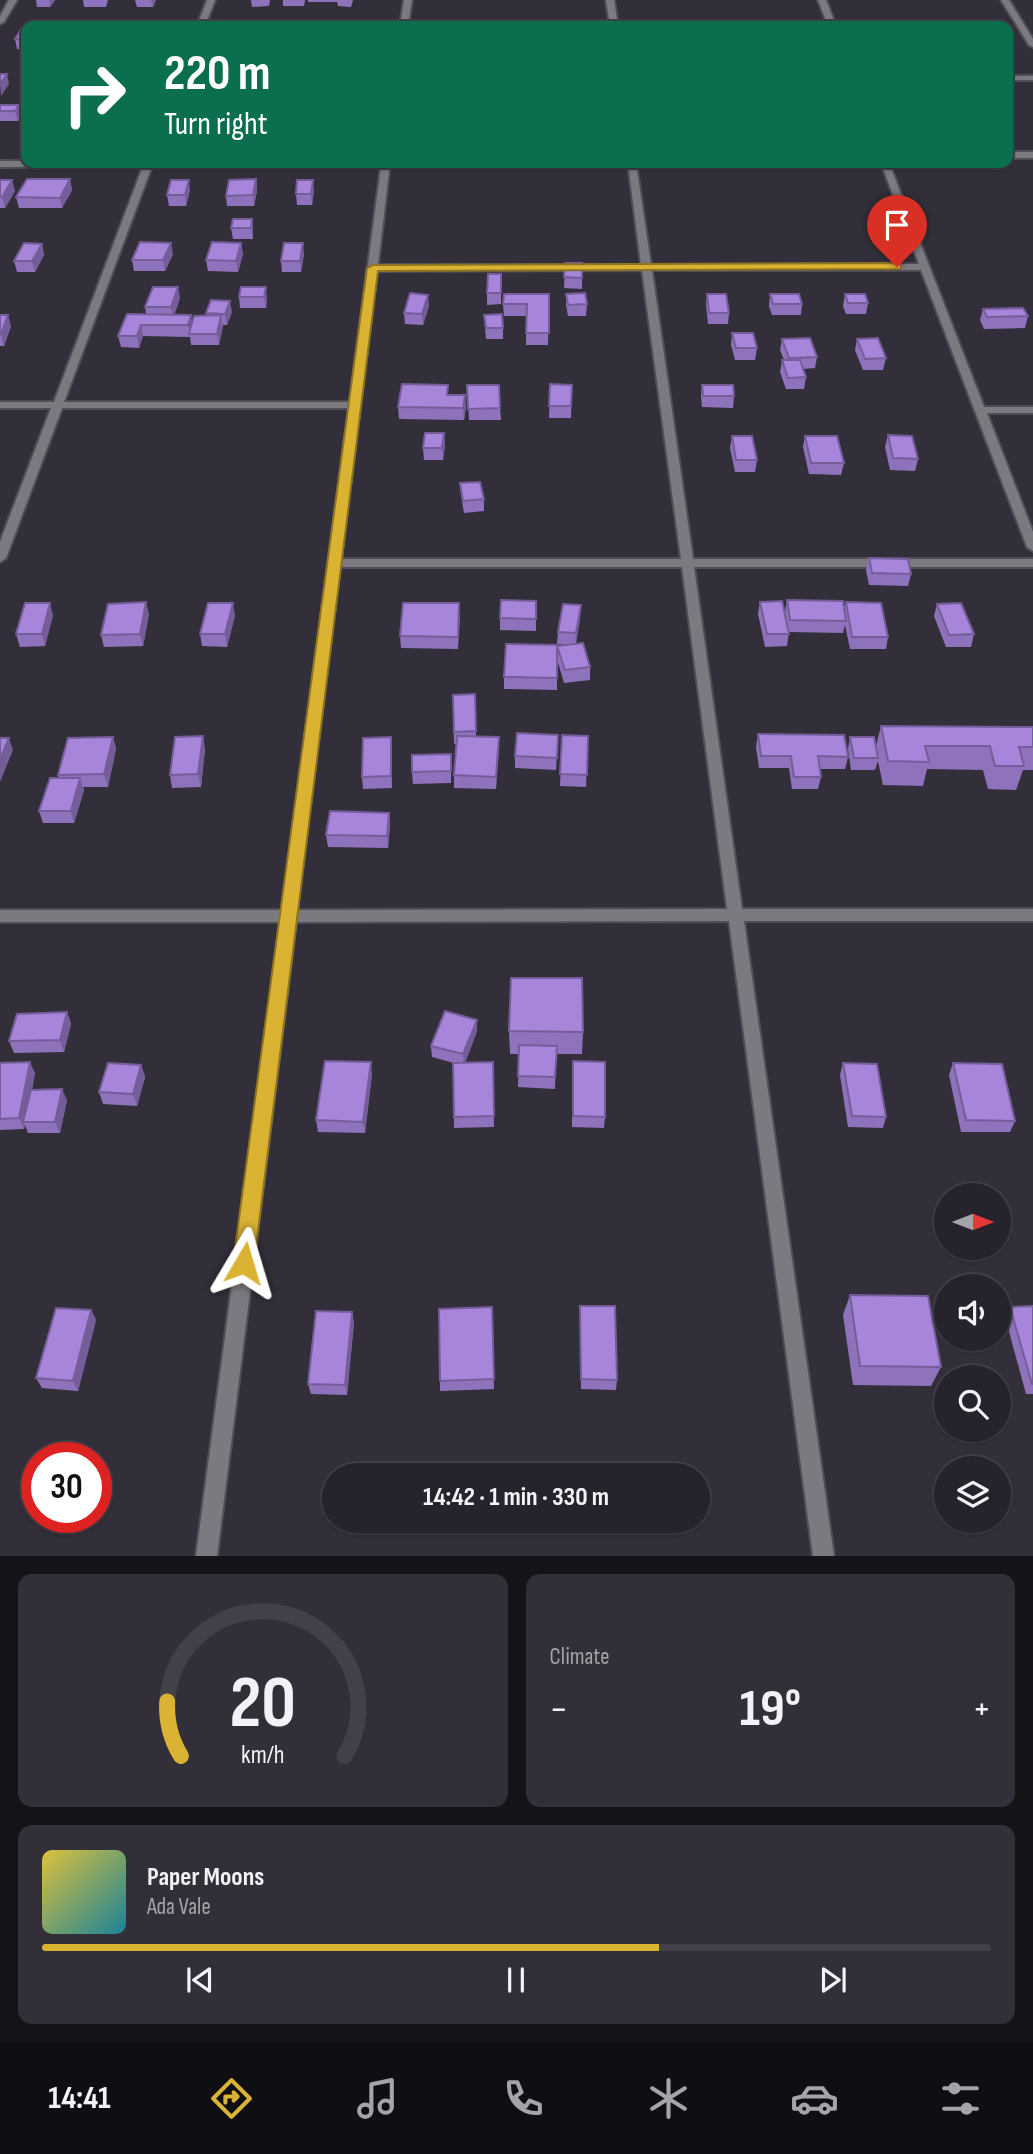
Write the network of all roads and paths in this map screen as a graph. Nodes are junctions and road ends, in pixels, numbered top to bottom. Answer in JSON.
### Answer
{"nodes":[{"id":1,"x":13,"y":0,"type":"edge"},
{"id":2,"x":211,"y":0,"type":"edge"},
{"id":3,"x":408,"y":0,"type":"edge"},
{"id":4,"x":610,"y":0,"type":"edge"},
{"id":5,"x":822,"y":0,"type":"edge"},
{"id":6,"x":1005,"y":0,"type":"edge"},
{"id":7,"x":203,"y":21,"type":"edge"},
{"id":8,"x":405,"y":21,"type":"edge"},
{"id":9,"x":613,"y":21,"type":"edge"},
{"id":10,"x":830,"y":21,"type":"edge"},
{"id":11,"x":0,"y":22,"type":"edge"},
{"id":12,"x":1033,"y":46,"type":"edge"},
{"id":13,"x":1013,"y":78,"type":"edge"},
{"id":14,"x":1033,"y":78,"type":"edge"},
{"id":15,"x":1013,"y":155,"type":"edge"},
{"id":16,"x":1033,"y":155,"type":"edge"},
{"id":17,"x":0,"y":164,"type":"edge"},
{"id":18,"x":21,"y":164,"type":"edge"},
{"id":19,"x":147,"y":168,"type":"edge"},
{"id":20,"x":385,"y":168,"type":"edge"},
{"id":21,"x":633,"y":168,"type":"edge"},
{"id":22,"x":887,"y":168,"type":"edge"},
{"id":23,"x":646,"y":267,"type":"junction"},
{"id":24,"x":925,"y":267,"type":"junction"},
{"id":25,"x":373,"y":268,"type":"junction"},
{"id":26,"x":0,"y":405,"type":"edge"},
{"id":27,"x":58,"y":405,"type":"junction"},
{"id":28,"x":355,"y":405,"type":"junction"},
{"id":29,"x":1033,"y":410,"type":"edge"},
{"id":30,"x":980,"y":411,"type":"junction"},
{"id":31,"x":1033,"y":547,"type":"edge"},
{"id":32,"x":0,"y":558,"type":"edge"},
{"id":33,"x":335,"y":563,"type":"junction"},
{"id":34,"x":688,"y":563,"type":"junction"},
{"id":35,"x":1033,"y":563,"type":"edge"},
{"id":36,"x":736,"y":915,"type":"junction"},
{"id":37,"x":1033,"y":915,"type":"edge"},
{"id":38,"x":0,"y":916,"type":"edge"},
{"id":39,"x":288,"y":916,"type":"junction"},
{"id":40,"x":206,"y":1556,"type":"edge"},
{"id":41,"x":824,"y":1556,"type":"edge"}],
"edges":[{"from":1,"to":11,"type":"street"},
{"from":2,"to":7,"type":"street"},
{"from":3,"to":8,"type":"street"},
{"from":4,"to":9,"type":"street"},
{"from":5,"to":10,"type":"street"},
{"from":6,"to":12,"type":"street"},
{"from":13,"to":14,"type":"street"},
{"from":15,"to":16,"type":"street"},
{"from":17,"to":18,"type":"street"},
{"from":19,"to":27,"type":"street"},
{"from":20,"to":25,"type":"street"},
{"from":21,"to":23,"type":"street"},
{"from":22,"to":24,"type":"street"},
{"from":23,"to":24,"type":"street"},
{"from":23,"to":25,"type":"street"},
{"from":23,"to":34,"type":"street"},
{"from":24,"to":30,"type":"street"},
{"from":25,"to":28,"type":"street"},
{"from":26,"to":27,"type":"street"},
{"from":27,"to":28,"type":"street"},
{"from":27,"to":32,"type":"street"},
{"from":28,"to":33,"type":"street"},
{"from":29,"to":30,"type":"street"},
{"from":30,"to":31,"type":"street"},
{"from":33,"to":34,"type":"street"},
{"from":33,"to":39,"type":"street"},
{"from":34,"to":35,"type":"street"},
{"from":34,"to":36,"type":"street"},
{"from":36,"to":37,"type":"street"},
{"from":36,"to":39,"type":"street"},
{"from":36,"to":41,"type":"street"},
{"from":38,"to":39,"type":"street"},
{"from":39,"to":40,"type":"street"}]}
